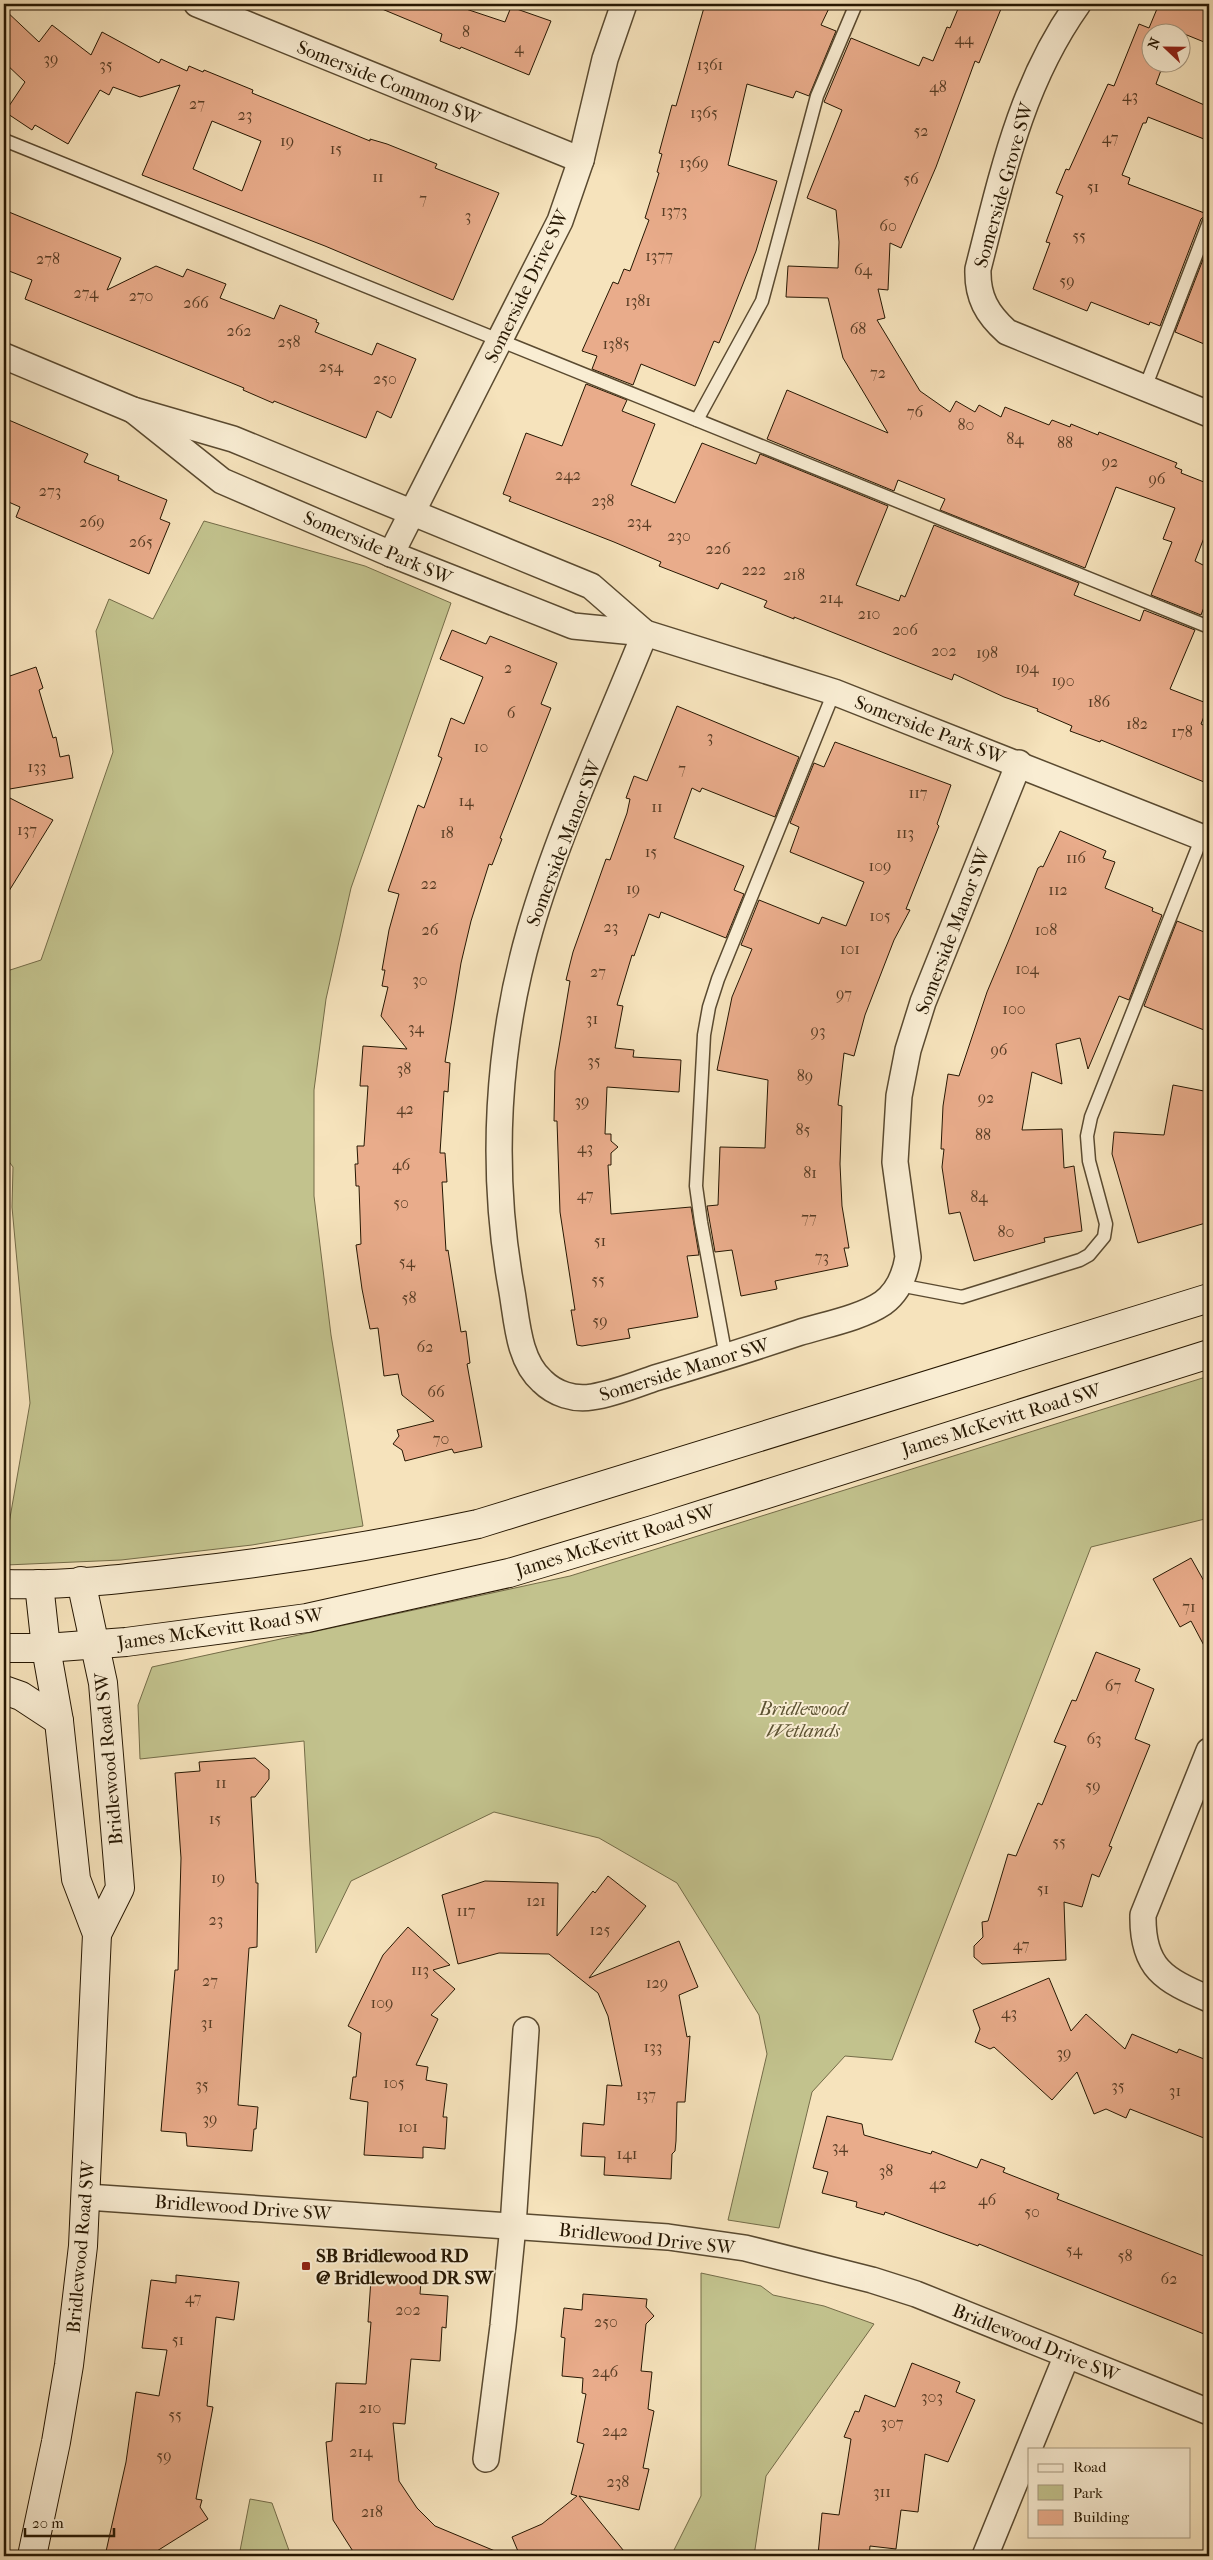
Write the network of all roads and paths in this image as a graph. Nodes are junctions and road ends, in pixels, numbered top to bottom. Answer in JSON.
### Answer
{"nodes":[{"id":1,"x":197,"y":4,"type":"edge"},
{"id":2,"x":624,"y":4,"type":"edge"},
{"id":3,"x":856,"y":4,"type":"edge"},
{"id":4,"x":1078,"y":4,"type":"edge"},
{"id":5,"x":4,"y":140,"type":"edge"},
{"id":6,"x":581,"y":160,"type":"junction"},
{"id":7,"x":1209,"y":222,"type":"edge"},
{"id":8,"x":500,"y":340,"type":"junction"},
{"id":9,"x":4,"y":356,"type":"edge"},
{"id":10,"x":1145,"y":388,"type":"junction"},
{"id":11,"x":133,"y":410,"type":"junction"},
{"id":12,"x":1209,"y":414,"type":"edge"},
{"id":13,"x":697,"y":420,"type":"junction"},
{"id":14,"x":412,"y":512,"type":"junction"},
{"id":15,"x":391,"y":554,"type":"junction"},
{"id":16,"x":1209,"y":627,"type":"edge"},
{"id":17,"x":645,"y":633,"type":"junction"},
{"id":18,"x":834,"y":692,"type":"junction"},
{"id":19,"x":1019,"y":763,"type":"junction"},
{"id":20,"x":1206,"y":838,"type":"edge"},
{"id":21,"x":899,"y":1285,"type":"junction"},
{"id":22,"x":1209,"y":1298,"type":"edge"},
{"id":23,"x":1209,"y":1354,"type":"edge"},
{"id":24,"x":726,"y":1357,"type":"junction"},
{"id":25,"x":81,"y":1581,"type":"junction"},
{"id":26,"x":4,"y":1584,"type":"edge"},
{"id":27,"x":39,"y":1584,"type":"junction"},
{"id":28,"x":95,"y":1645,"type":"junction"},
{"id":29,"x":4,"y":1648,"type":"edge"},
{"id":30,"x":46,"y":1648,"type":"junction"},
{"id":31,"x":4,"y":1690,"type":"edge"},
{"id":32,"x":59,"y":1721,"type":"junction"},
{"id":33,"x":1209,"y":1751,"type":"edge"},
{"id":34,"x":97,"y":1934,"type":"junction"},
{"id":35,"x":1209,"y":1999,"type":"edge"},
{"id":36,"x":526,"y":2030,"type":"dead end"},
{"id":37,"x":87,"y":2197,"type":"junction"},
{"id":38,"x":513,"y":2226,"type":"junction"},
{"id":39,"x":1067,"y":2355,"type":"junction"},
{"id":40,"x":1209,"y":2412,"type":"edge"},
{"id":41,"x":1029,"y":2448,"type":"edge"},
{"id":42,"x":1028,"y":2451,"type":"edge"},
{"id":43,"x":486,"y":2459,"type":"dead end"},
{"id":44,"x":32,"y":2556,"type":"edge"},
{"id":45,"x":985,"y":2556,"type":"edge"}],
"edges":[{"from":1,"to":6,"type":"street","name":"Somerside Common SW"},
{"from":2,"to":6,"type":"street","name":"Somerside Drive SW"},
{"from":3,"to":13,"type":"lane"},
{"from":4,"to":10,"type":"street","name":"Somerside Grove SW"},
{"from":5,"to":8,"type":"lane"},
{"from":6,"to":8,"type":"street","name":"Somerside Drive SW"},
{"from":7,"to":10,"type":"lane"},
{"from":8,"to":13,"type":"lane"},
{"from":8,"to":14,"type":"street","name":"Somerside Drive SW"},
{"from":9,"to":11,"type":"street","name":"Somerside Park SW"},
{"from":10,"to":12,"type":"street","name":"Somerside Grove SW"},
{"from":11,"to":14,"type":"street","name":"Somerside Park SW"},
{"from":11,"to":15,"type":"street","name":"Somerside Park SW"},
{"from":13,"to":16,"type":"lane"},
{"from":14,"to":15,"type":"street","name":"Somerside Drive SW"},
{"from":14,"to":17,"type":"street","name":"Somerside Park SW"},
{"from":15,"to":17,"type":"street","name":"Somerside Park SW"},
{"from":17,"to":18,"type":"street","name":"Somerside Park SW"},
{"from":17,"to":24,"type":"street","name":"Somerside Manor SW"},
{"from":18,"to":19,"type":"street","name":"Somerside Park SW"},
{"from":18,"to":24,"type":"lane"},
{"from":19,"to":20,"type":"street","name":"Somerside Park SW"},
{"from":19,"to":21,"type":"street","name":"Somerside Manor SW"},
{"from":20,"to":21,"type":"lane"},
{"from":21,"to":24,"type":"street","name":"Somerside Manor SW"},
{"from":22,"to":25,"type":"main road"},
{"from":23,"to":28,"type":"main road","name":"James McKevitt Road SW"},
{"from":25,"to":27,"type":"main road"},
{"from":25,"to":28,"type":"main road","name":"Bridlewood Road SW"},
{"from":26,"to":27,"type":"main road"},
{"from":27,"to":30,"type":"main road","name":"Bridlewood Road SW"},
{"from":28,"to":30,"type":"main road","name":"James McKevitt Road SW"},
{"from":28,"to":34,"type":"main road","name":"Bridlewood Road SW"},
{"from":29,"to":30,"type":"main road","name":"James McKevitt Road SW"},
{"from":30,"to":32,"type":"main road","name":"Bridlewood Road SW"},
{"from":31,"to":32,"type":"main road"},
{"from":32,"to":34,"type":"main road","name":"Bridlewood Road SW"},
{"from":33,"to":35,"type":"street"},
{"from":34,"to":37,"type":"main road","name":"Bridlewood Road SW"},
{"from":36,"to":38,"type":"street"},
{"from":37,"to":38,"type":"street","name":"Bridlewood Drive SW"},
{"from":37,"to":44,"type":"main road","name":"Bridlewood Road SW"},
{"from":38,"to":39,"type":"street","name":"Bridlewood Drive SW"},
{"from":38,"to":43,"type":"street"},
{"from":39,"to":40,"type":"street","name":"Bridlewood Drive SW"},
{"from":39,"to":41,"type":"street"},
{"from":42,"to":45,"type":"street"}]}
